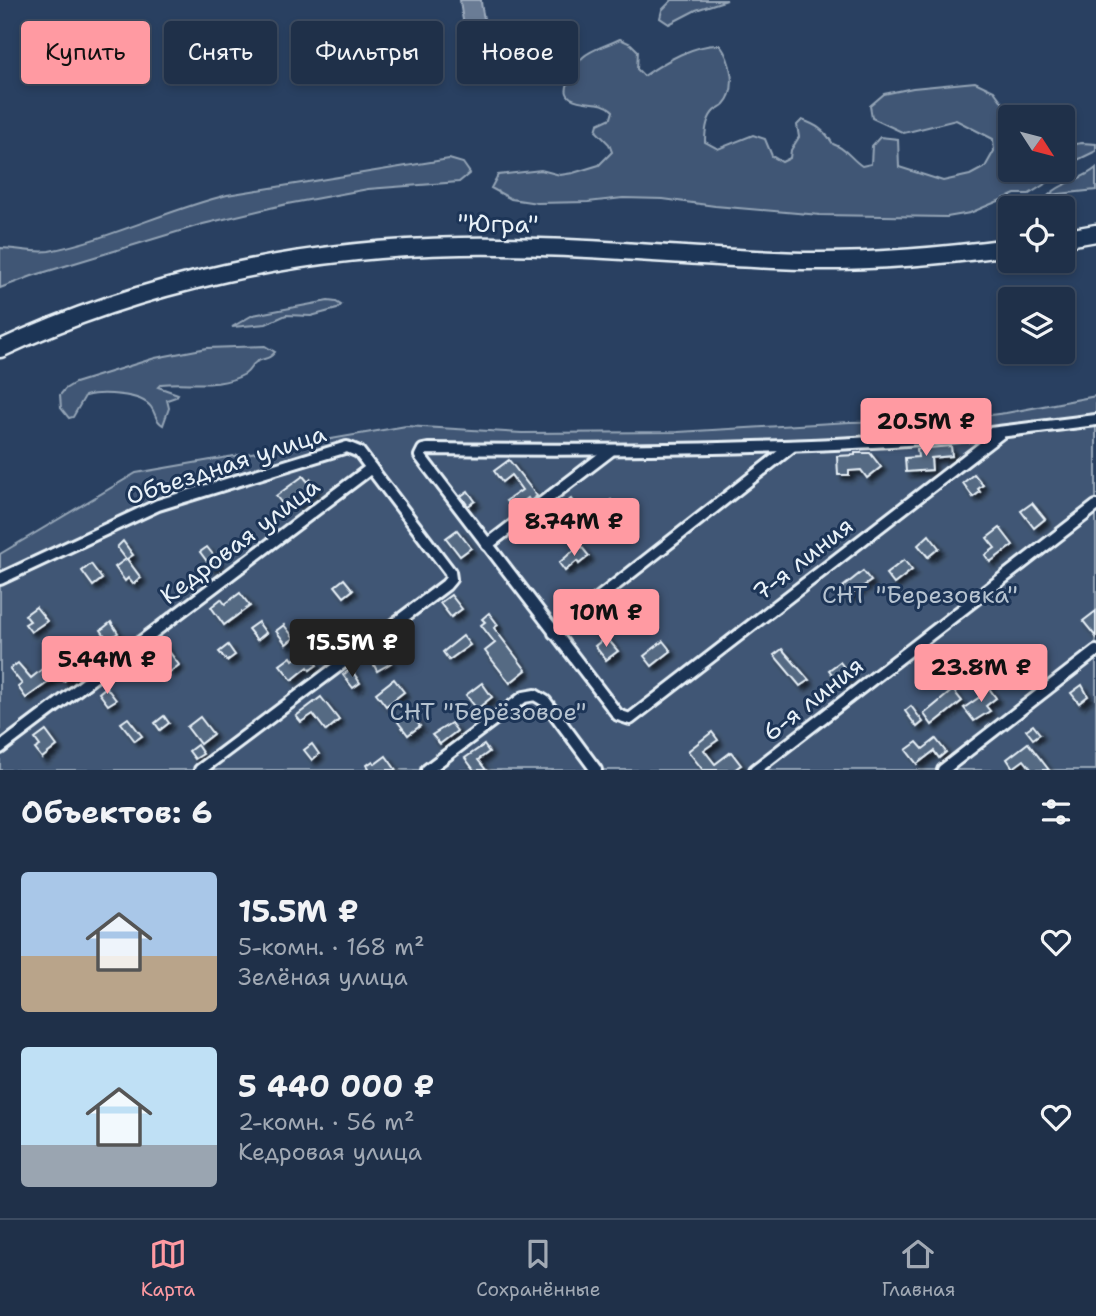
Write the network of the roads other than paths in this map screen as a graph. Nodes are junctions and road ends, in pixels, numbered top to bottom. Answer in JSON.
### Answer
{"nodes":[{"id":1,"x":1096,"y":233,"type":"edge"},
{"id":2,"x":1075,"y":237,"type":"edge"},
{"id":3,"x":998,"y":248,"type":"edge"},
{"id":4,"x":0,"y":349,"type":"edge"},
{"id":5,"x":1096,"y":420,"type":"edge"},
{"id":6,"x":1002,"y":432,"type":"junction"},
{"id":7,"x":791,"y":447,"type":"junction"},
{"id":8,"x":610,"y":451,"type":"junction"},
{"id":9,"x":371,"y":468,"type":"junction"},
{"id":10,"x":1096,"y":506,"type":"edge"},
{"id":11,"x":487,"y":545,"type":"junction"},
{"id":12,"x":0,"y":579,"type":"edge"},
{"id":13,"x":554,"y":633,"type":"junction"},
{"id":14,"x":1096,"y":651,"type":"edge"},
{"id":15,"x":0,"y":748,"type":"edge"},
{"id":16,"x":200,"y":770,"type":"edge"},
{"id":17,"x":427,"y":770,"type":"edge"},
{"id":18,"x":596,"y":770,"type":"edge"},
{"id":19,"x":755,"y":770,"type":"edge"},
{"id":20,"x":943,"y":770,"type":"edge"}],
"edges":[{"from":1,"to":2,"type":"highway"},
{"from":3,"to":4,"type":"highway","name":"\"Югра\""},
{"from":5,"to":6,"type":"street"},
{"from":6,"to":7,"type":"street"},
{"from":6,"to":13,"type":"street","name":"7-я линия"},
{"from":7,"to":8,"type":"street"},
{"from":7,"to":13,"type":"street"},
{"from":8,"to":11,"type":"street"},
{"from":8,"to":11,"type":"street"},
{"from":9,"to":12,"type":"street","name":"Объездная улица"},
{"from":9,"to":15,"type":"street","name":"Кедровая улица"},
{"from":9,"to":16,"type":"street","name":"Объездная улица"},
{"from":10,"to":19,"type":"street","name":"6-я линия"},
{"from":11,"to":13,"type":"street"},
{"from":14,"to":20,"type":"street"},
{"from":17,"to":18,"type":"street"}]}
